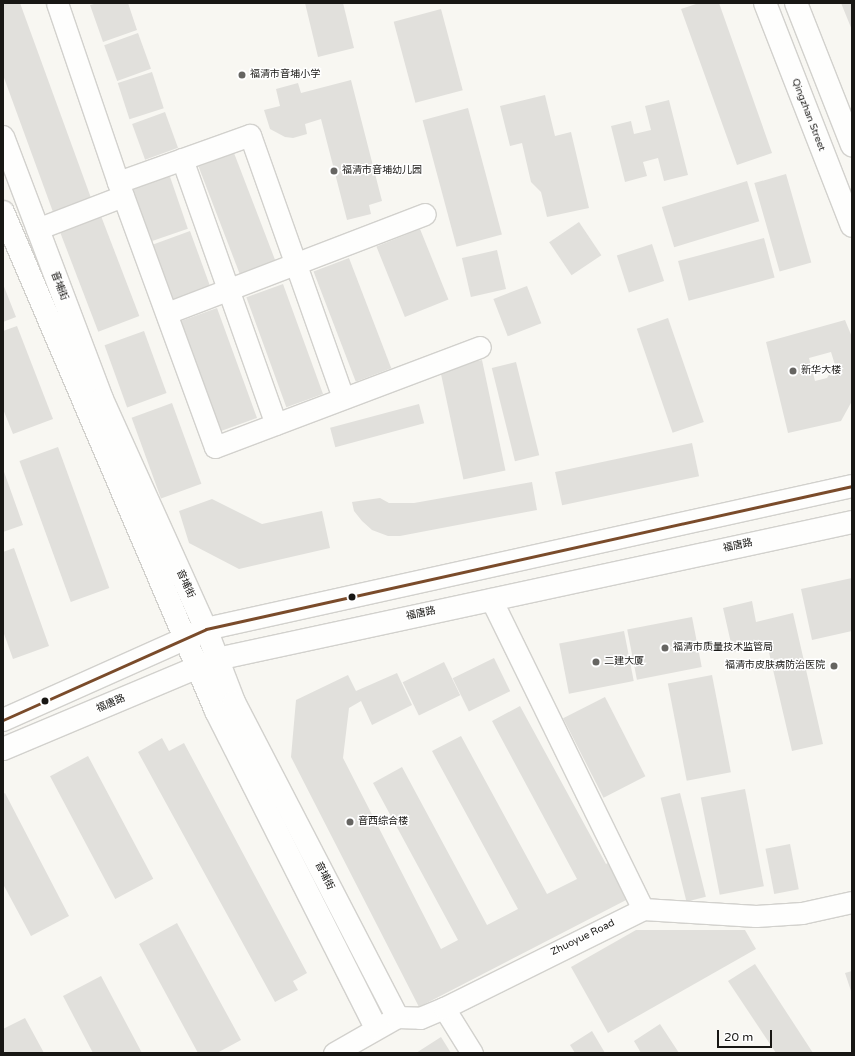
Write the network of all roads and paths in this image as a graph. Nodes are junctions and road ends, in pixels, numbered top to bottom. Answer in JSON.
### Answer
{"nodes":[{"id":1,"x":57,"y":3,"type":"edge"},
{"id":2,"x":765,"y":3,"type":"edge"},
{"id":3,"x":796,"y":3,"type":"edge"},
{"id":4,"x":3,"y":137,"type":"edge"},
{"id":5,"x":852,"y":145,"type":"edge"},
{"id":6,"x":182,"y":158,"type":"junction"},
{"id":7,"x":120,"y":189,"type":"junction"},
{"id":8,"x":3,"y":212,"type":"edge"},
{"id":9,"x":425,"y":214,"type":"dead end"},
{"id":10,"x":852,"y":226,"type":"edge"},
{"id":11,"x":37,"y":229,"type":"junction"},
{"id":12,"x":296,"y":264,"type":"junction"},
{"id":13,"x":229,"y":290,"type":"junction"},
{"id":14,"x":167,"y":313,"type":"junction"},
{"id":15,"x":480,"y":347,"type":"dead end"},
{"id":16,"x":344,"y":398,"type":"junction"},
{"id":17,"x":276,"y":424,"type":"junction"},
{"id":18,"x":852,"y":486,"type":"edge"},
{"id":19,"x":852,"y":522,"type":"edge"},
{"id":20,"x":491,"y":599,"type":"junction"},
{"id":21,"x":196,"y":634,"type":"junction"},
{"id":22,"x":208,"y":663,"type":"junction"},
{"id":23,"x":3,"y":720,"type":"edge"},
{"id":24,"x":3,"y":749,"type":"edge"},
{"id":25,"x":852,"y":902,"type":"edge"},
{"id":26,"x":643,"y":909,"type":"junction"},
{"id":27,"x":444,"y":1008,"type":"junction"},
{"id":28,"x":397,"y":1017,"type":"junction"},
{"id":29,"x":376,"y":1028,"type":"junction"},
{"id":30,"x":334,"y":1053,"type":"edge"},
{"id":31,"x":472,"y":1053,"type":"edge"}],
"edges":[{"from":1,"to":7,"type":"street"},
{"from":2,"to":10,"type":"street","name":"Qingzhan Street"},
{"from":3,"to":5,"type":"street"},
{"from":4,"to":11,"type":"street","name":"音埔街"},
{"from":6,"to":7,"type":"street"},
{"from":6,"to":12,"type":"street"},
{"from":6,"to":13,"type":"street"},
{"from":7,"to":11,"type":"street"},
{"from":7,"to":14,"type":"street"},
{"from":8,"to":21,"type":"street","name":"音埔街"},
{"from":9,"to":12,"type":"street"},
{"from":11,"to":21,"type":"street","name":"音埔街"},
{"from":12,"to":13,"type":"street"},
{"from":12,"to":16,"type":"street"},
{"from":13,"to":14,"type":"street"},
{"from":13,"to":17,"type":"street"},
{"from":14,"to":17,"type":"street"},
{"from":15,"to":16,"type":"street"},
{"from":16,"to":17,"type":"street"},
{"from":18,"to":21,"type":"street"},
{"from":19,"to":20,"type":"street","name":"福唐路"},
{"from":20,"to":22,"type":"street","name":"福唐路"},
{"from":20,"to":26,"type":"street"},
{"from":21,"to":22,"type":"street","name":"音埔街"},
{"from":21,"to":23,"type":"street"},
{"from":22,"to":24,"type":"street","name":"福唐路"},
{"from":22,"to":28,"type":"street","name":"音埔街"},
{"from":22,"to":29,"type":"street","name":"音埔街"},
{"from":25,"to":26,"type":"street","name":"Zhuoyue Road"},
{"from":26,"to":27,"type":"street","name":"Zhuoyue Road"},
{"from":27,"to":28,"type":"street","name":"Zhuoyue Road"},
{"from":27,"to":31,"type":"street"},
{"from":28,"to":29,"type":"street"},
{"from":29,"to":30,"type":"street"}]}
